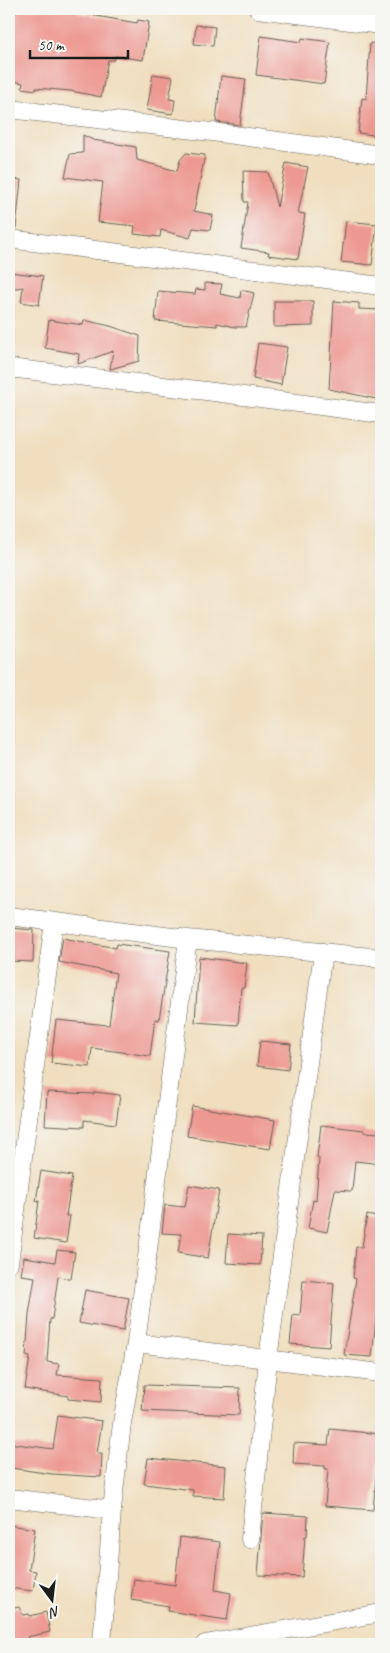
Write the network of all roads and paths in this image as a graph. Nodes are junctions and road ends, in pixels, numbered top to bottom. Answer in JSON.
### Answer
{"nodes":[{"id":1,"x":258,"y":9,"type":"edge"},
{"id":2,"x":381,"y":25,"type":"edge"},
{"id":3,"x":9,"y":109,"type":"edge"},
{"id":4,"x":381,"y":155,"type":"edge"},
{"id":5,"x":9,"y":239,"type":"edge"},
{"id":6,"x":381,"y":286,"type":"edge"},
{"id":7,"x":9,"y":368,"type":"edge"},
{"id":8,"x":381,"y":414,"type":"edge"},
{"id":9,"x":9,"y":916,"type":"edge"},
{"id":10,"x":54,"y":922,"type":"junction"},
{"id":11,"x":188,"y":938,"type":"junction"},
{"id":12,"x":323,"y":952,"type":"junction"},
{"id":13,"x":381,"y":958,"type":"edge"},
{"id":14,"x":9,"y":1262,"type":"edge"},
{"id":15,"x":136,"y":1343,"type":"junction"},
{"id":16,"x":268,"y":1359,"type":"junction"},
{"id":17,"x":381,"y":1373,"type":"edge"},
{"id":18,"x":9,"y":1498,"type":"edge"},
{"id":19,"x":112,"y":1510,"type":"junction"},
{"id":20,"x":250,"y":1540,"type":"dead end"},
{"id":21,"x":381,"y":1613,"type":"edge"},
{"id":22,"x":102,"y":1644,"type":"edge"},
{"id":23,"x":205,"y":1644,"type":"edge"}],
"edges":[{"from":1,"to":2,"type":"street"},
{"from":3,"to":4,"type":"street"},
{"from":5,"to":6,"type":"street"},
{"from":7,"to":8,"type":"street"},
{"from":9,"to":10,"type":"street"},
{"from":10,"to":11,"type":"street"},
{"from":10,"to":14,"type":"street"},
{"from":11,"to":12,"type":"street"},
{"from":11,"to":15,"type":"street"},
{"from":12,"to":13,"type":"street"},
{"from":12,"to":16,"type":"street"},
{"from":15,"to":16,"type":"street"},
{"from":15,"to":19,"type":"street"},
{"from":16,"to":17,"type":"street"},
{"from":16,"to":20,"type":"street"},
{"from":18,"to":19,"type":"street"},
{"from":19,"to":22,"type":"street"},
{"from":21,"to":23,"type":"street"}]}
